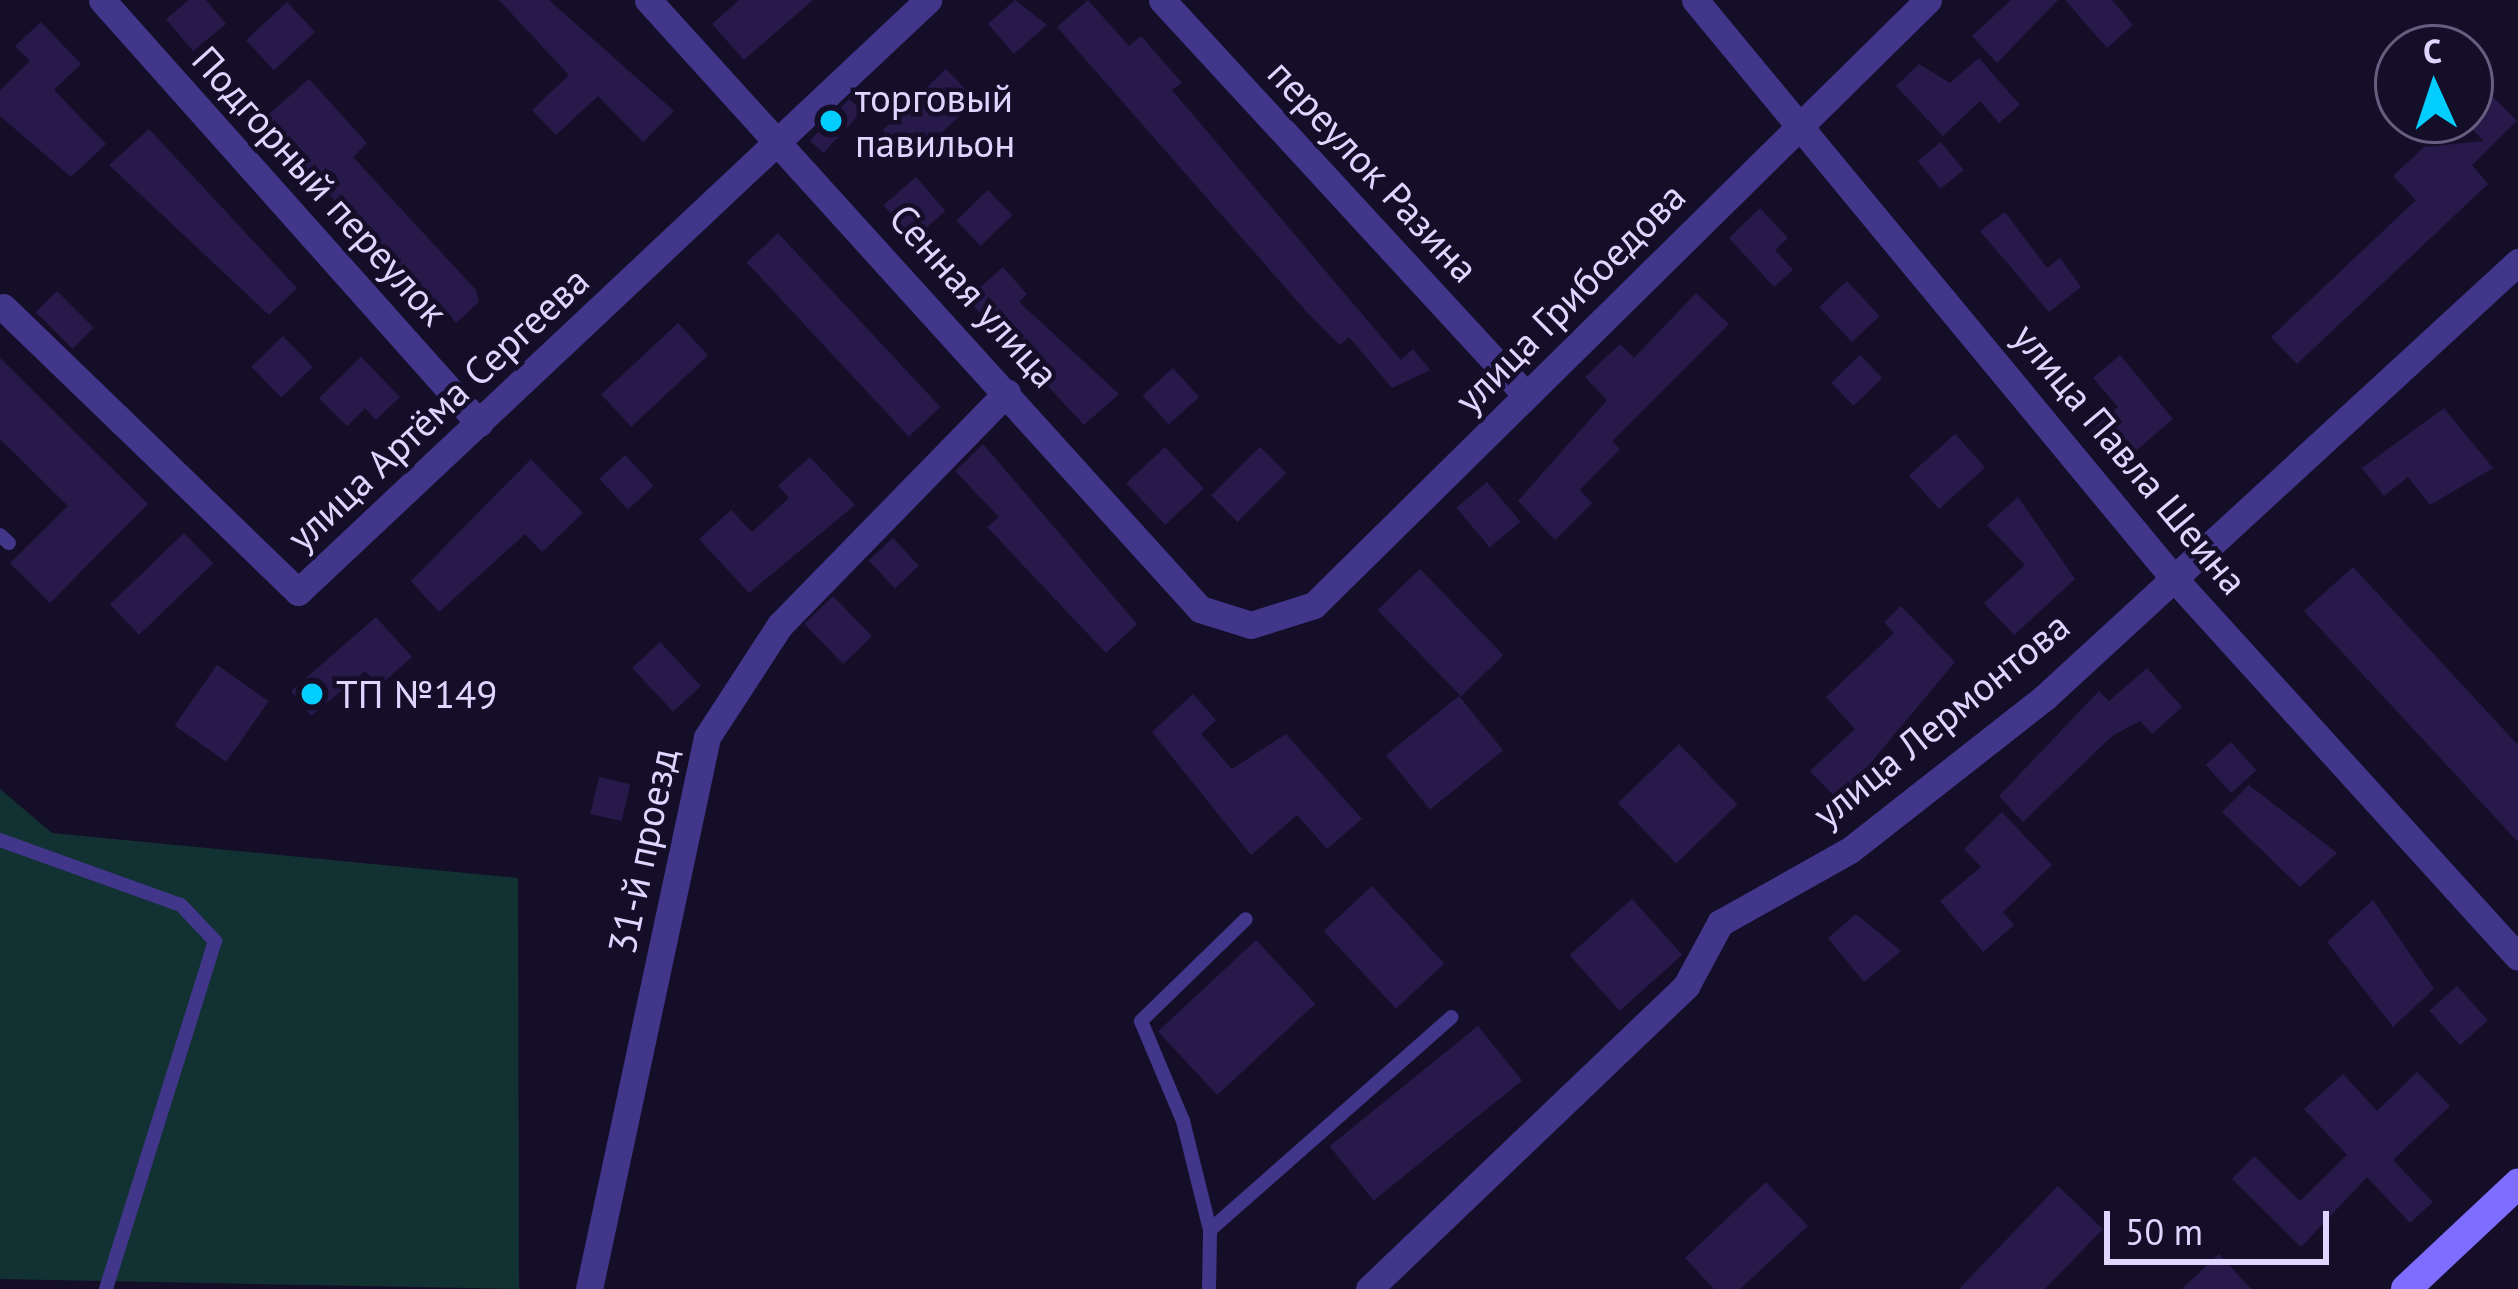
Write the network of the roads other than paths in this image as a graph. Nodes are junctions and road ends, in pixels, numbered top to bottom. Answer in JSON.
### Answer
{"nodes":[{"id":1,"x":102,"y":0,"type":"edge"},
{"id":2,"x":648,"y":0,"type":"edge"},
{"id":3,"x":928,"y":0,"type":"edge"},
{"id":4,"x":1162,"y":0,"type":"edge"},
{"id":5,"x":1696,"y":0,"type":"edge"},
{"id":6,"x":1928,"y":0,"type":"edge"},
{"id":7,"x":1796,"y":129,"type":"junction"},
{"id":8,"x":783,"y":140,"type":"junction"},
{"id":9,"x":2518,"y":262,"type":"edge"},
{"id":10,"x":3,"y":307,"type":"dead end"},
{"id":11,"x":1007,"y":392,"type":"junction"},
{"id":12,"x":1526,"y":395,"type":"junction"},
{"id":13,"x":479,"y":423,"type":"junction"},
{"id":14,"x":2170,"y":574,"type":"junction"},
{"id":15,"x":1251,"y":625,"type":"joint"},
{"id":16,"x":0,"y":840,"type":"edge"},
{"id":17,"x":1246,"y":919,"type":"dead end"},
{"id":18,"x":2518,"y":957,"type":"edge"},
{"id":19,"x":1452,"y":1017,"type":"dead end"},
{"id":20,"x":2518,"y":1184,"type":"edge"},
{"id":21,"x":1210,"y":1230,"type":"junction"},
{"id":22,"x":106,"y":1289,"type":"edge"},
{"id":23,"x":590,"y":1289,"type":"edge"},
{"id":24,"x":1209,"y":1289,"type":"edge"},
{"id":25,"x":1369,"y":1289,"type":"edge"},
{"id":26,"x":2406,"y":1289,"type":"edge"}],
"edges":[{"from":1,"to":13,"type":"street","name":"Подгорный переулок"},
{"from":2,"to":8,"type":"street","name":"Сенная улица"},
{"from":3,"to":8,"type":"street","name":"улица Артёма Сергеева"},
{"from":4,"to":12,"type":"street","name":"переулок Разина"},
{"from":5,"to":7,"type":"street","name":"улица Павла Шеина"},
{"from":6,"to":7,"type":"street","name":"улица Грибоедова"},
{"from":7,"to":12,"type":"street","name":"улица Грибоедова"},
{"from":7,"to":14,"type":"street","name":"улица Павла Шеина"},
{"from":8,"to":11,"type":"street","name":"Сенная улица"},
{"from":8,"to":13,"type":"street","name":"улица Артёма Сергеева"},
{"from":9,"to":14,"type":"street","name":"улица Лермонтова"},
{"from":10,"to":13,"type":"street","name":"улица Артёма Сергеева"},
{"from":11,"to":15,"type":"street","name":"Сенная улица"},
{"from":11,"to":23,"type":"street","name":"31-й проезд"},
{"from":12,"to":15,"type":"street","name":"улица Грибоедова"},
{"from":14,"to":18,"type":"street","name":"улица Павла Шеина"},
{"from":14,"to":25,"type":"street","name":"улица Лермонтова"},
{"from":16,"to":22,"type":"lane"},
{"from":17,"to":21,"type":"lane"},
{"from":19,"to":21,"type":"lane"},
{"from":20,"to":26,"type":"street"},
{"from":21,"to":24,"type":"lane"}]}
